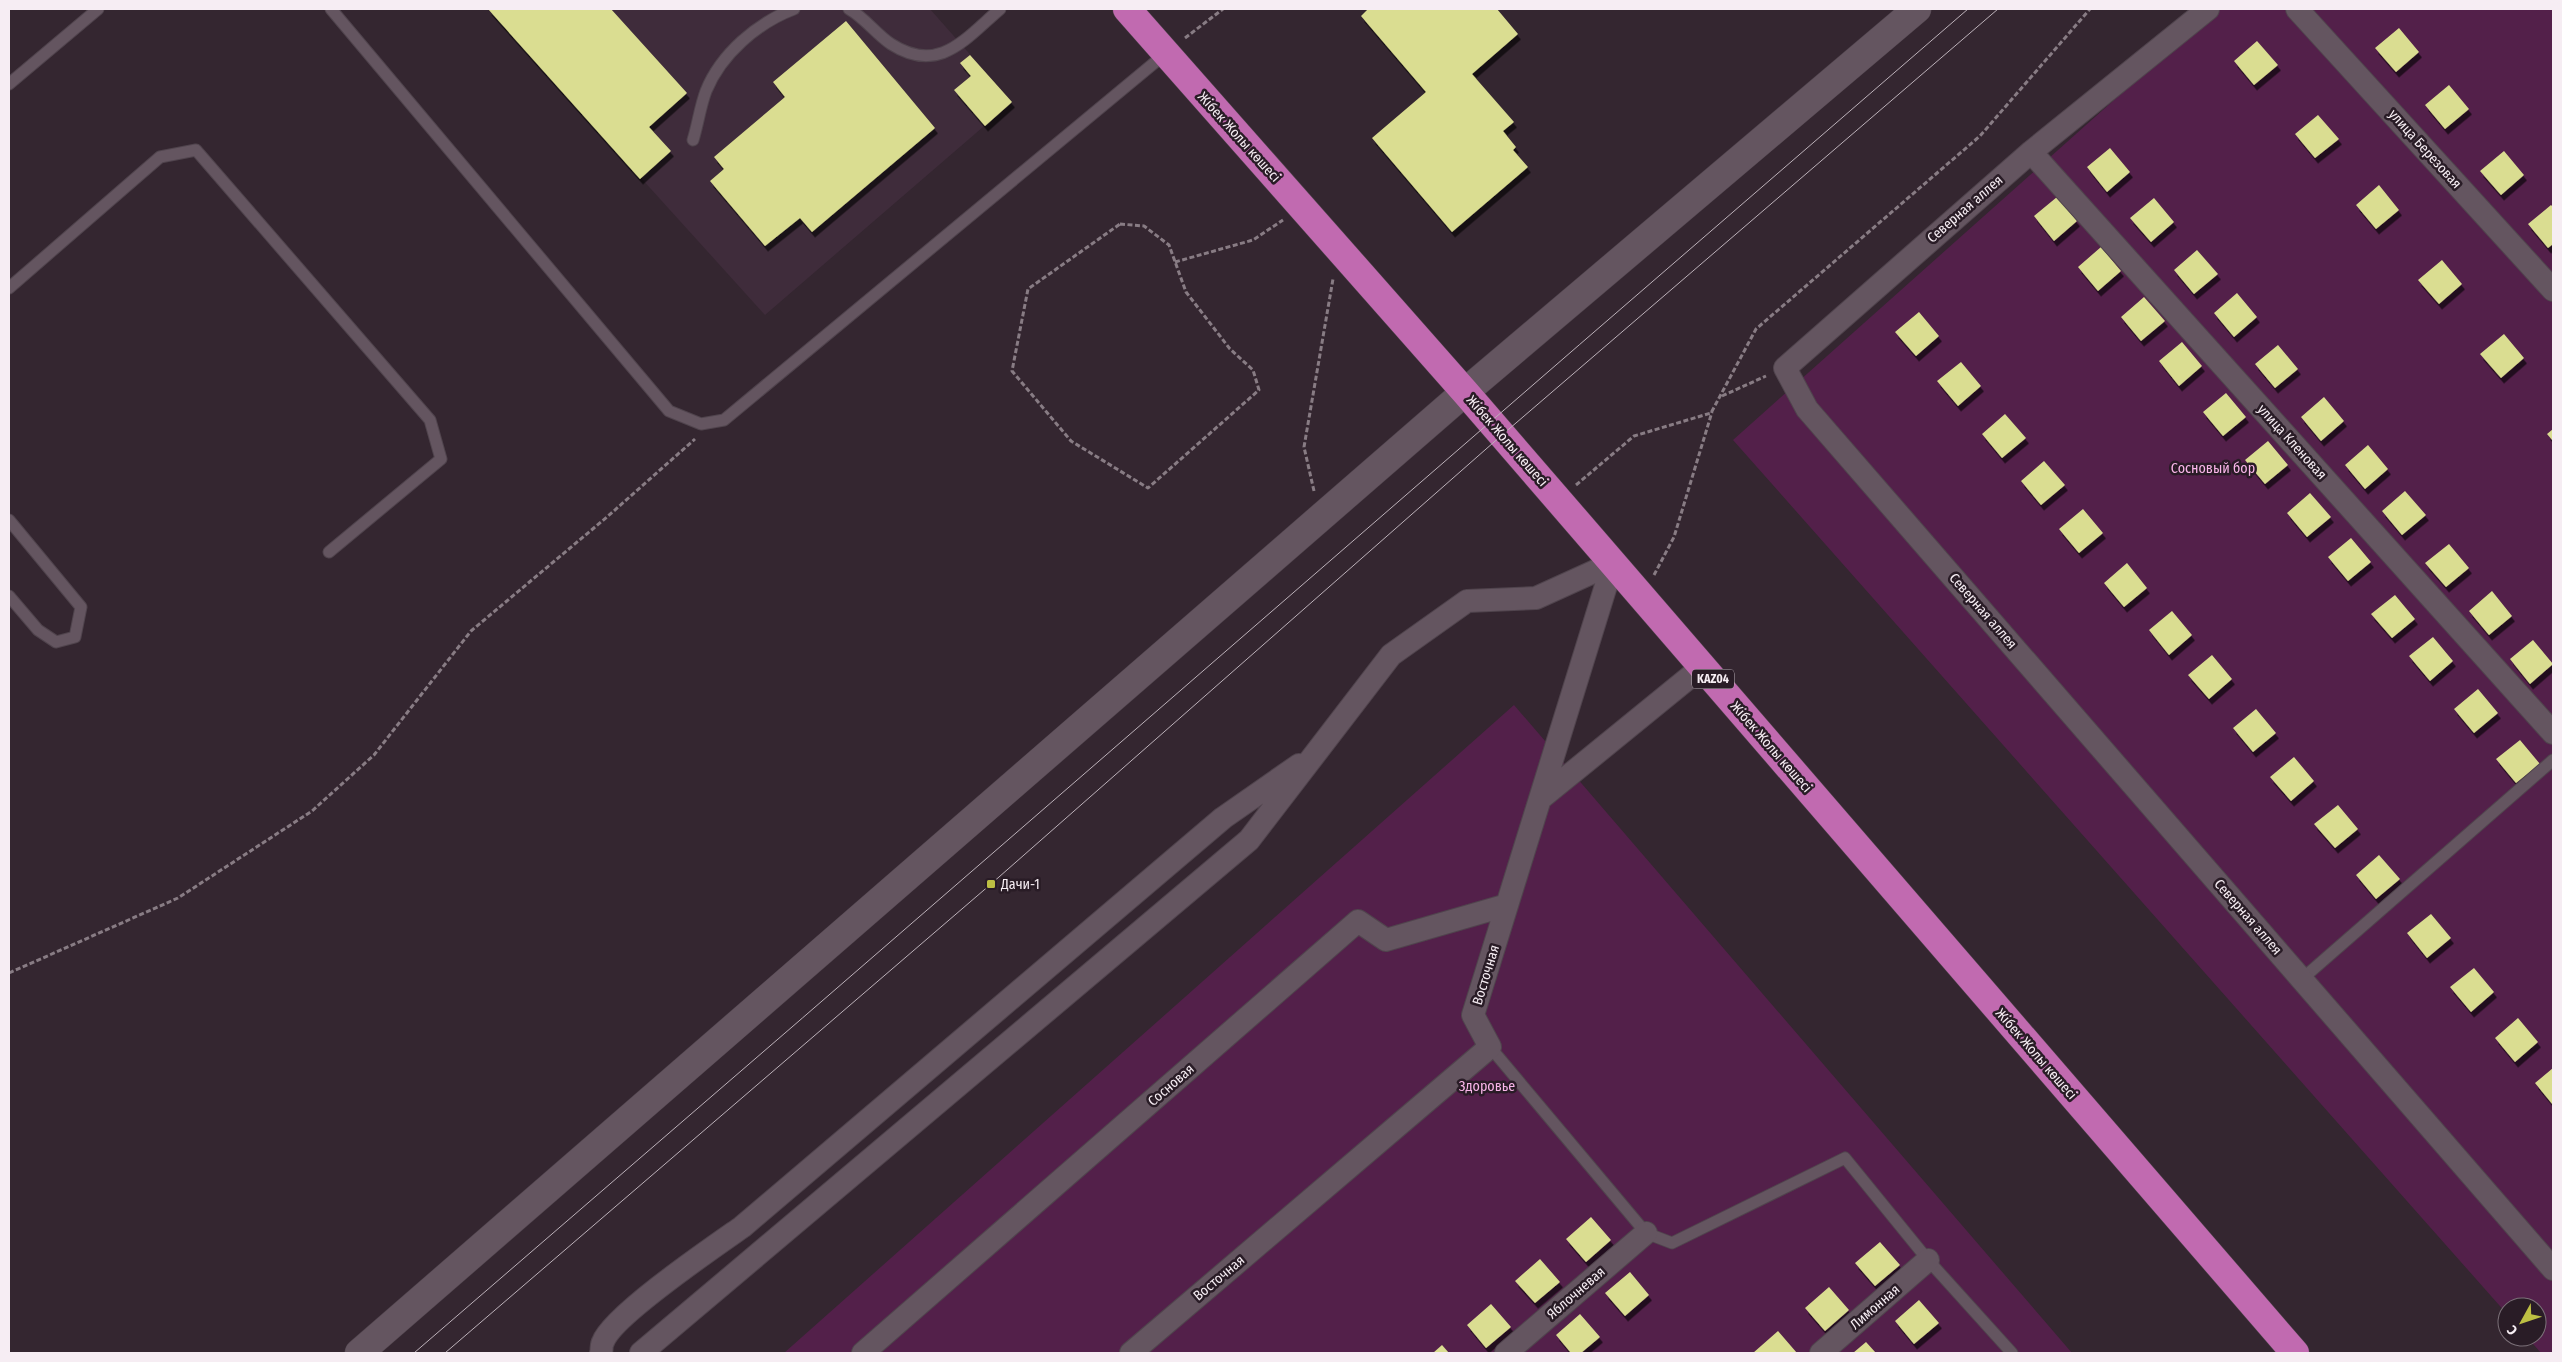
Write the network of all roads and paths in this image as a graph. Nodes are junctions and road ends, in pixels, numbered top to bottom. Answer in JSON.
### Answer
{"nodes":[{"id":1,"x":98,"y":9,"type":"edge"},
{"id":2,"x":330,"y":9,"type":"edge"},
{"id":3,"x":794,"y":9,"type":"edge"},
{"id":4,"x":849,"y":9,"type":"edge"},
{"id":5,"x":1000,"y":9,"type":"edge"},
{"id":6,"x":1127,"y":9,"type":"edge"},
{"id":7,"x":1222,"y":9,"type":"edge"},
{"id":8,"x":1917,"y":9,"type":"edge"},
{"id":9,"x":2090,"y":9,"type":"edge"},
{"id":10,"x":2208,"y":9,"type":"edge"},
{"id":11,"x":2297,"y":9,"type":"edge"},
{"id":12,"x":1165,"y":54,"type":"junction"},
{"id":13,"x":9,"y":84,"type":"edge"},
{"id":14,"x":693,"y":140,"type":"dead end"},
{"id":15,"x":2032,"y":152,"type":"junction"},
{"id":16,"x":1302,"y":208,"type":"junction"},
{"id":17,"x":1338,"y":248,"type":"junction"},
{"id":18,"x":1175,"y":262,"type":"junction"},
{"id":19,"x":9,"y":288,"type":"edge"},
{"id":20,"x":2553,"y":290,"type":"edge"},
{"id":21,"x":1785,"y":368,"type":"junction"},
{"id":22,"x":1465,"y":392,"type":"junction"},
{"id":23,"x":1711,"y":413,"type":"junction"},
{"id":24,"x":701,"y":424,"type":"junction"},
{"id":25,"x":1558,"y":500,"type":"junction"},
{"id":26,"x":1320,"y":518,"type":"junction"},
{"id":27,"x":9,"y":520,"type":"edge"},
{"id":28,"x":328,"y":552,"type":"dead end"},
{"id":29,"x":1613,"y":563,"type":"junction"},
{"id":30,"x":1636,"y":590,"type":"junction"},
{"id":31,"x":9,"y":596,"type":"edge"},
{"id":32,"x":1702,"y":667,"type":"junction"},
{"id":33,"x":2553,"y":733,"type":"edge"},
{"id":34,"x":1316,"y":754,"type":"junction"},
{"id":35,"x":2553,"y":760,"type":"edge"},
{"id":36,"x":1540,"y":798,"type":"junction"},
{"id":37,"x":1507,"y":905,"type":"junction"},
{"id":38,"x":9,"y":973,"type":"edge"},
{"id":39,"x":2302,"y":980,"type":"junction"},
{"id":40,"x":1490,"y":1047,"type":"junction"},
{"id":41,"x":1646,"y":1232,"type":"junction"},
{"id":42,"x":1928,"y":1260,"type":"junction"},
{"id":43,"x":2553,"y":1268,"type":"edge"},
{"id":44,"x":359,"y":1353,"type":"edge"},
{"id":45,"x":601,"y":1353,"type":"edge"},
{"id":46,"x":641,"y":1353,"type":"edge"},
{"id":47,"x":863,"y":1353,"type":"edge"},
{"id":48,"x":1131,"y":1353,"type":"edge"},
{"id":49,"x":1506,"y":1353,"type":"edge"},
{"id":50,"x":1821,"y":1353,"type":"edge"},
{"id":51,"x":2012,"y":1353,"type":"edge"},
{"id":52,"x":2295,"y":1353,"type":"edge"}],
"edges":[{"from":1,"to":13,"type":"lane"},
{"from":2,"to":24,"type":"lane"},
{"from":3,"to":14,"type":"lane"},
{"from":4,"to":5,"type":"lane"},
{"from":6,"to":12,"type":"highway","name":"Жібек Жолы көшесі","number":"KАZ04"},
{"from":7,"to":12,"type":"path"},
{"from":8,"to":22,"type":"street"},
{"from":9,"to":23,"type":"path"},
{"from":10,"to":15,"type":"street","name":"Северная аллея"},
{"from":11,"to":20,"type":"street","name":"улица Березовая"},
{"from":12,"to":16,"type":"highway","name":"Жібек Жолы көшесі","number":"KАZ04"},
{"from":12,"to":24,"type":"lane"},
{"from":15,"to":21,"type":"street","name":"Северная аллея"},
{"from":15,"to":33,"type":"street","name":"улица Кленовая"},
{"from":16,"to":17,"type":"highway","name":"Жібек Жолы көшесі","number":"KАZ04"},
{"from":16,"to":18,"type":"path"},
{"from":17,"to":22,"type":"highway","name":"Жібек Жолы көшесі","number":"KАZ04"},
{"from":17,"to":26,"type":"path"},
{"from":18,"to":18,"type":"path"},
{"from":19,"to":28,"type":"lane"},
{"from":21,"to":23,"type":"path"},
{"from":21,"to":39,"type":"street","name":"Северная аллея"},
{"from":22,"to":25,"type":"highway","name":"Жібек Жолы көшесі","number":"KАZ04"},
{"from":22,"to":26,"type":"street"},
{"from":23,"to":25,"type":"path"},
{"from":23,"to":30,"type":"path"},
{"from":24,"to":38,"type":"path"},
{"from":25,"to":29,"type":"highway","name":"Жібек Жолы көшесі","number":"KАZ04"},
{"from":26,"to":44,"type":"street"},
{"from":27,"to":31,"type":"lane"},
{"from":29,"to":30,"type":"highway","name":"Жібек Жолы көшесі","number":"KАZ04"},
{"from":29,"to":34,"type":"street"},
{"from":29,"to":36,"type":"street","name":"Восточная"},
{"from":30,"to":32,"type":"highway","name":"Жібек Жолы көшесі","number":"KАZ04"},
{"from":32,"to":36,"type":"street"},
{"from":32,"to":52,"type":"highway","name":"Жібек Жолы көшесі","number":"KАZ04"},
{"from":34,"to":45,"type":"street"},
{"from":34,"to":46,"type":"street"},
{"from":35,"to":39,"type":"lane"},
{"from":36,"to":37,"type":"street","name":"Восточная"},
{"from":37,"to":40,"type":"street","name":"Восточная"},
{"from":37,"to":47,"type":"street","name":"Сосновая"},
{"from":39,"to":43,"type":"street","name":"Северная аллея"},
{"from":40,"to":41,"type":"lane"},
{"from":40,"to":48,"type":"street","name":"Восточная"},
{"from":41,"to":42,"type":"lane"},
{"from":41,"to":49,"type":"street","name":"Яблочневая"},
{"from":42,"to":50,"type":"street","name":"Лимонная"},
{"from":42,"to":51,"type":"lane"}]}
